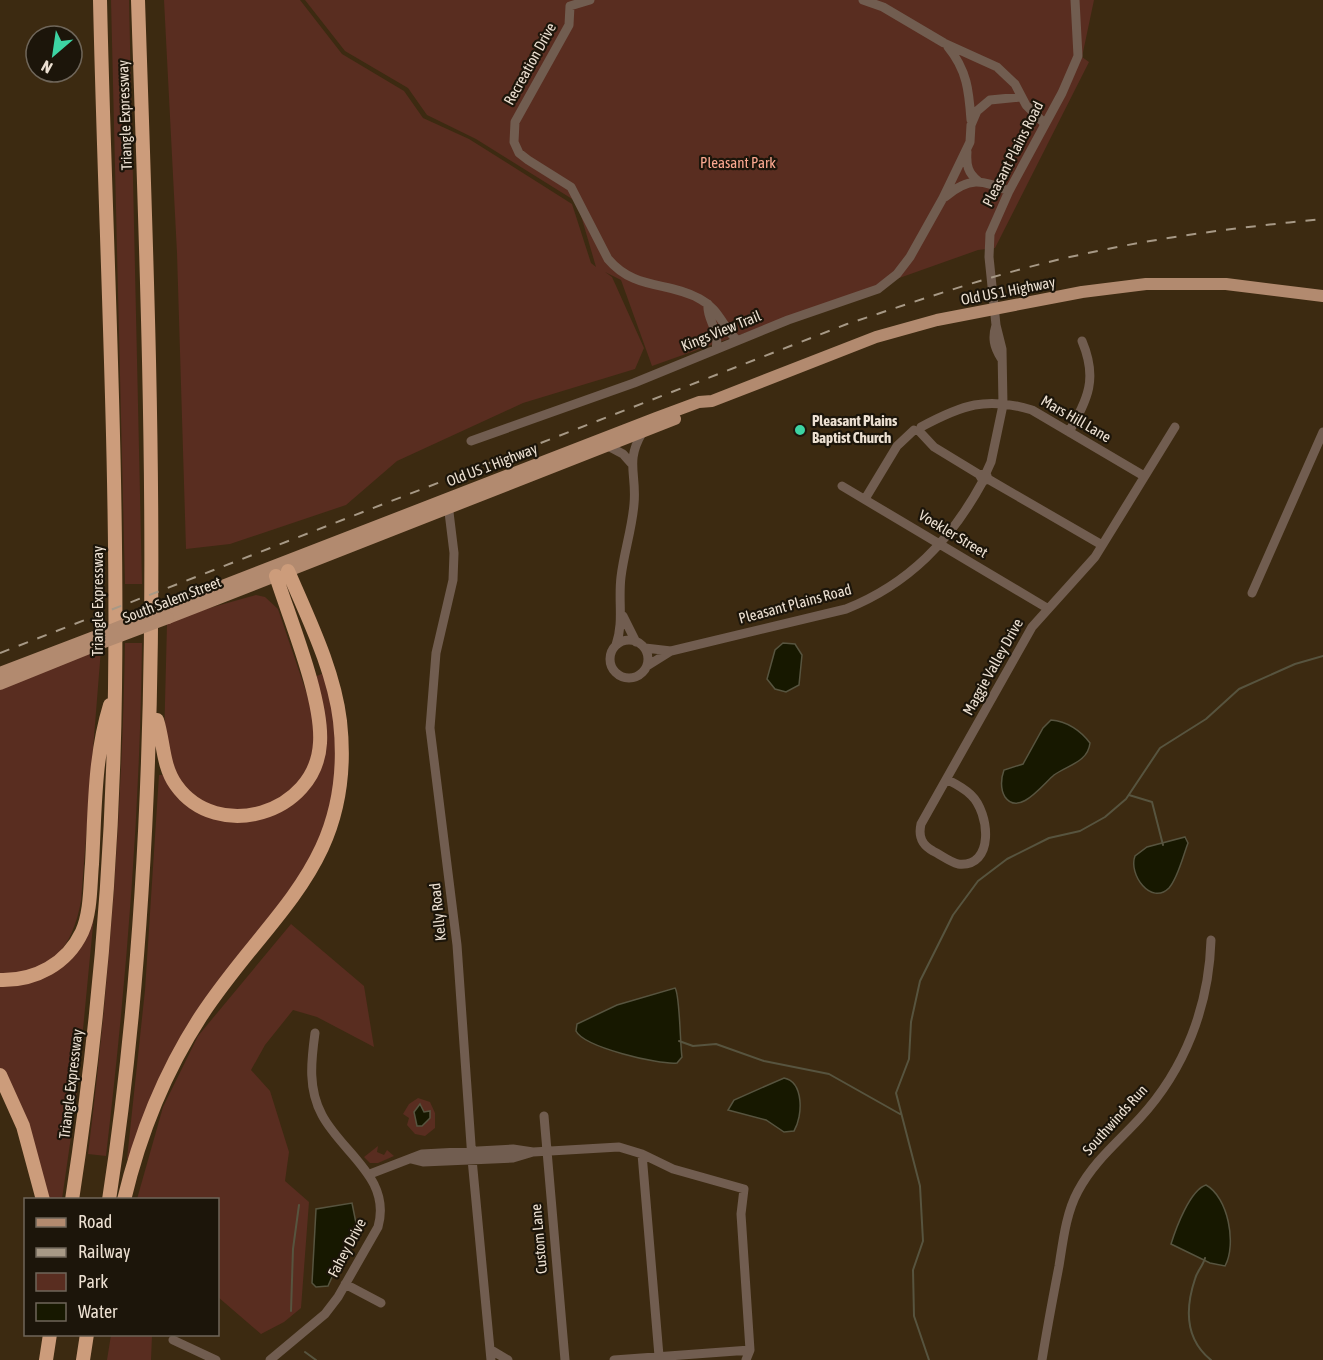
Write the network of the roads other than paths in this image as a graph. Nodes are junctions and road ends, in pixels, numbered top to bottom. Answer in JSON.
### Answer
{"nodes":[{"id":1,"x":100,"y":0,"type":"edge"},
{"id":2,"x":138,"y":0,"type":"edge"},
{"id":3,"x":590,"y":0,"type":"edge"},
{"id":4,"x":863,"y":0,"type":"edge"},
{"id":5,"x":1075,"y":0,"type":"edge"},
{"id":6,"x":944,"y":43,"type":"junction"},
{"id":7,"x":1021,"y":98,"type":"junction"},
{"id":8,"x":972,"y":123,"type":"junction"},
{"id":9,"x":1045,"y":124,"type":"junction"},
{"id":10,"x":968,"y":147,"type":"junction"},
{"id":11,"x":978,"y":181,"type":"junction"},
{"id":12,"x":1009,"y":191,"type":"junction"},
{"id":13,"x":943,"y":198,"type":"junction"},
{"id":14,"x":1323,"y":296,"type":"edge"},
{"id":15,"x":708,"y":304,"type":"junction"},
{"id":16,"x":994,"y":309,"type":"junction"},
{"id":17,"x":737,"y":340,"type":"junction"},
{"id":18,"x":1082,"y":341,"type":"dead end"},
{"id":19,"x":716,"y":349,"type":"junction"},
{"id":20,"x":712,"y":400,"type":"junction"},
{"id":21,"x":1004,"y":405,"type":"junction"},
{"id":22,"x":1175,"y":427,"type":"dead end"},
{"id":23,"x":918,"y":429,"type":"junction"},
{"id":24,"x":642,"y":432,"type":"junction"},
{"id":25,"x":1069,"y":432,"type":"junction"},
{"id":26,"x":1323,"y":432,"type":"edge"},
{"id":27,"x":471,"y":441,"type":"dead end"},
{"id":28,"x":608,"y":446,"type":"junction"},
{"id":29,"x":631,"y":463,"type":"junction"},
{"id":30,"x":1144,"y":476,"type":"junction"},
{"id":31,"x":984,"y":477,"type":"junction"},
{"id":32,"x":842,"y":486,"type":"dead end"},
{"id":33,"x":865,"y":499,"type":"junction"},
{"id":34,"x":448,"y":503,"type":"junction"},
{"id":35,"x":941,"y":543,"type":"junction"},
{"id":36,"x":1102,"y":545,"type":"junction"},
{"id":37,"x":280,"y":569,"type":"junction"},
{"id":38,"x":1252,"y":593,"type":"dead end"},
{"id":39,"x":1047,"y":608,"type":"junction"},
{"id":40,"x":622,"y":614,"type":"junction"},
{"id":41,"x":99,"y":640,"type":"junction"},
{"id":42,"x":636,"y":642,"type":"junction"},
{"id":43,"x":616,"y":645,"type":"junction"},
{"id":44,"x":645,"y":648,"type":"junction"},
{"id":45,"x":671,"y":651,"type":"junction"},
{"id":46,"x":648,"y":666,"type":"junction"},
{"id":47,"x":0,"y":673,"type":"edge"},
{"id":48,"x":0,"y":684,"type":"edge"},
{"id":49,"x":115,"y":689,"type":"junction"},
{"id":50,"x":149,"y":702,"type":"junction"},
{"id":51,"x":948,"y":780,"type":"junction"},
{"id":52,"x":1211,"y":940,"type":"dead end"},
{"id":53,"x":0,"y":980,"type":"edge"},
{"id":54,"x":315,"y":1033,"type":"dead end"},
{"id":55,"x":0,"y":1075,"type":"edge"},
{"id":56,"x":544,"y":1116,"type":"dead end"},
{"id":57,"x":547,"y":1151,"type":"junction"},
{"id":58,"x":642,"y":1154,"type":"junction"},
{"id":59,"x":471,"y":1155,"type":"junction"},
{"id":60,"x":370,"y":1174,"type":"junction"},
{"id":61,"x":42,"y":1198,"type":"edge"},
{"id":62,"x":72,"y":1198,"type":"edge"},
{"id":63,"x":109,"y":1198,"type":"edge"},
{"id":64,"x":125,"y":1198,"type":"edge"},
{"id":65,"x":345,"y":1284,"type":"junction"},
{"id":66,"x":381,"y":1303,"type":"dead end"},
{"id":67,"x":487,"y":1325,"type":"junction"},
{"id":68,"x":50,"y":1336,"type":"edge"},
{"id":69,"x":87,"y":1336,"type":"edge"},
{"id":70,"x":173,"y":1340,"type":"dead end"},
{"id":71,"x":491,"y":1350,"type":"junction"},
{"id":72,"x":750,"y":1350,"type":"junction"},
{"id":73,"x":202,"y":1356,"type":"edge"},
{"id":74,"x":659,"y":1356,"type":"junction"},
{"id":75,"x":46,"y":1360,"type":"edge"},
{"id":76,"x":83,"y":1360,"type":"edge"},
{"id":77,"x":216,"y":1360,"type":"edge"},
{"id":78,"x":270,"y":1360,"type":"edge"},
{"id":79,"x":486,"y":1360,"type":"edge"},
{"id":80,"x":491,"y":1360,"type":"edge"},
{"id":81,"x":508,"y":1360,"type":"edge"},
{"id":82,"x":565,"y":1360,"type":"edge"},
{"id":83,"x":614,"y":1360,"type":"edge"},
{"id":84,"x":746,"y":1360,"type":"edge"},
{"id":85,"x":1042,"y":1360,"type":"edge"}],
"edges":[{"from":1,"to":49,"type":"highway","name":"Triangle Expressway"},
{"from":2,"to":50,"type":"highway","name":"Triangle Expressway"},
{"from":3,"to":15,"type":"street","name":"Recreation Drive"},
{"from":4,"to":6,"type":"street"},
{"from":5,"to":9,"type":"street","name":"Pleasant Plains Road"},
{"from":6,"to":7,"type":"street"},
{"from":6,"to":8,"type":"street"},
{"from":7,"to":8,"type":"street","name":"Kings View Trail"},
{"from":7,"to":9,"type":"street"},
{"from":8,"to":10,"type":"street","name":"Kings View Trail"},
{"from":9,"to":12,"type":"street","name":"Pleasant Plains Road"},
{"from":10,"to":11,"type":"street","name":"Kings View Trail"},
{"from":10,"to":13,"type":"street","name":"Kings View Trail"},
{"from":11,"to":12,"type":"street"},
{"from":11,"to":13,"type":"street"},
{"from":12,"to":16,"type":"street","name":"Pleasant Plains Road"},
{"from":13,"to":17,"type":"street","name":"Kings View Trail"},
{"from":14,"to":16,"type":"main road","name":"Old US 1 Highway"},
{"from":15,"to":17,"type":"street","name":"Recreation Drive"},
{"from":15,"to":19,"type":"street"},
{"from":16,"to":20,"type":"main road","name":"Old US 1 Highway"},
{"from":16,"to":21,"type":"street","name":"Pleasant Plains Road"},
{"from":17,"to":19,"type":"street","name":"Kings View Trail"},
{"from":18,"to":25,"type":"street"},
{"from":19,"to":27,"type":"street","name":"Kings View Trail"},
{"from":20,"to":24,"type":"main road","name":"Old US 1 Highway"},
{"from":20,"to":34,"type":"main road","name":"Old US 1 Highway"},
{"from":21,"to":23,"type":"street","name":"Mars Hill Lane"},
{"from":21,"to":25,"type":"street","name":"Mars Hill Lane"},
{"from":21,"to":31,"type":"street","name":"Pleasant Plains Road"},
{"from":22,"to":30,"type":"street","name":"Maggie Valley Drive"},
{"from":23,"to":31,"type":"street"},
{"from":23,"to":33,"type":"street","name":"Mars Hill Lane"},
{"from":24,"to":28,"type":"main road","name":"Old US 1 Highway"},
{"from":24,"to":29,"type":"street"},
{"from":25,"to":30,"type":"street","name":"Mars Hill Lane"},
{"from":26,"to":38,"type":"street"},
{"from":28,"to":29,"type":"street"},
{"from":28,"to":34,"type":"main road","name":"Old US 1 Highway"},
{"from":29,"to":40,"type":"street"},
{"from":30,"to":36,"type":"street","name":"Maggie Valley Drive"},
{"from":31,"to":35,"type":"street","name":"Pleasant Plains Road"},
{"from":31,"to":36,"type":"street"},
{"from":32,"to":33,"type":"street","name":"Voekler Street"},
{"from":33,"to":35,"type":"street","name":"Voekler Street"},
{"from":34,"to":37,"type":"main road","name":"Old US 1 Highway"},
{"from":34,"to":59,"type":"street","name":"Kelly Road"},
{"from":35,"to":39,"type":"street","name":"Voekler Street"},
{"from":35,"to":45,"type":"street","name":"Pleasant Plains Road"},
{"from":36,"to":39,"type":"street","name":"Maggie Valley Drive"},
{"from":37,"to":41,"type":"main road","name":"South Salem Street","bridge":true},
{"from":37,"to":50,"type":"highway"},
{"from":37,"to":64,"type":"highway"},
{"from":39,"to":51,"type":"street","name":"Maggie Valley Drive"},
{"from":40,"to":42,"type":"street"},
{"from":40,"to":43,"type":"street"},
{"from":41,"to":47,"type":"main road","name":"South Salem Street"},
{"from":41,"to":48,"type":"main road","name":"South Salem Street"},
{"from":42,"to":43,"type":"street"},
{"from":42,"to":44,"type":"street"},
{"from":43,"to":46,"type":"street"},
{"from":44,"to":45,"type":"street","name":"Pleasant Plains Road"},
{"from":44,"to":46,"type":"street"},
{"from":45,"to":46,"type":"street","name":"Pleasant Plains Road"},
{"from":49,"to":53,"type":"highway"},
{"from":49,"to":62,"type":"highway","name":"Triangle Expressway"},
{"from":50,"to":63,"type":"highway","name":"Triangle Expressway"},
{"from":51,"to":51,"type":"street","name":"Maggie Valley Drive"},
{"from":52,"to":85,"type":"street","name":"Southwinds Run"},
{"from":54,"to":60,"type":"street","name":"Fahey Drive"},
{"from":55,"to":61,"type":"highway"},
{"from":56,"to":57,"type":"street","name":"Custom Lane"},
{"from":57,"to":58,"type":"street"},
{"from":57,"to":59,"type":"street"},
{"from":57,"to":82,"type":"street","name":"Custom Lane"},
{"from":58,"to":72,"type":"street"},
{"from":58,"to":74,"type":"street"},
{"from":59,"to":60,"type":"street"},
{"from":59,"to":67,"type":"street","name":"Kelly Road"},
{"from":60,"to":65,"type":"street","name":"Fahey Drive"},
{"from":65,"to":66,"type":"street"},
{"from":65,"to":78,"type":"street","name":"Fahey Drive"},
{"from":67,"to":71,"type":"street","name":"Kelly Road"},
{"from":67,"to":79,"type":"street","name":"Kelly Road"},
{"from":68,"to":75,"type":"highway"},
{"from":69,"to":76,"type":"highway"},
{"from":70,"to":73,"type":"street"},
{"from":71,"to":80,"type":"street","name":"Kelly Road"},
{"from":71,"to":81,"type":"street"},
{"from":72,"to":74,"type":"street"},
{"from":72,"to":84,"type":"street"},
{"from":73,"to":77,"type":"street"},
{"from":74,"to":83,"type":"street"}]}
